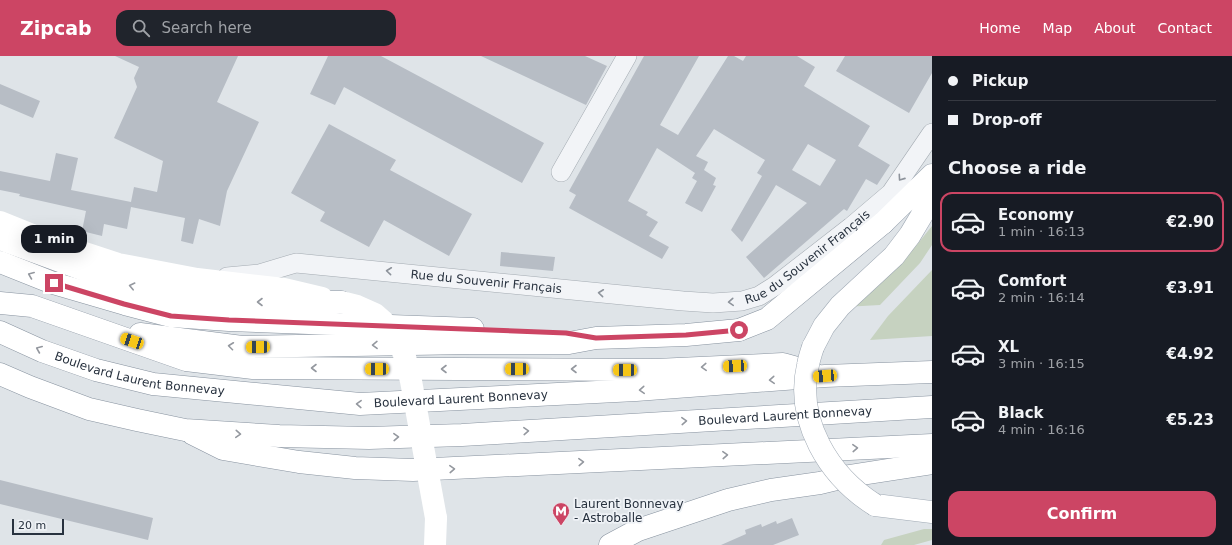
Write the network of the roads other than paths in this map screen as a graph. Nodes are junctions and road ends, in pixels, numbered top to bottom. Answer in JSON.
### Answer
{"nodes":[{"id":1,"x":627,"y":56,"type":"edge"},
{"id":2,"x":929,"y":144,"type":"edge"},
{"id":3,"x":560,"y":172,"type":"dead end"},
{"id":4,"x":932,"y":175,"type":"edge"},
{"id":5,"x":927,"y":206,"type":"edge"},
{"id":6,"x":0,"y":222,"type":"edge"},
{"id":7,"x":0,"y":239,"type":"edge"},
{"id":8,"x":0,"y":262,"type":"edge"},
{"id":9,"x":197,"y":279,"type":"junction"},
{"id":10,"x":341,"y":302,"type":"junction"},
{"id":11,"x":0,"y":303,"type":"edge"},
{"id":12,"x":92,"y":327,"type":"junction"},
{"id":13,"x":0,"y":332,"type":"edge"},
{"id":14,"x":596,"y":338,"type":"junction"},
{"id":15,"x":932,"y":372,"type":"edge"},
{"id":16,"x":0,"y":374,"type":"edge"},
{"id":17,"x":825,"y":376,"type":"junction"},
{"id":18,"x":932,"y":407,"type":"edge"},
{"id":19,"x":185,"y":430,"type":"junction"},
{"id":20,"x":932,"y":445,"type":"edge"},
{"id":21,"x":932,"y":463,"type":"edge"},
{"id":22,"x":932,"y":479,"type":"edge"},
{"id":23,"x":820,"y":483,"type":"junction"},
{"id":24,"x":932,"y":512,"type":"edge"},
{"id":25,"x":435,"y":545,"type":"edge"},
{"id":26,"x":610,"y":545,"type":"edge"}],
"edges":[{"from":1,"to":3,"type":"street"},
{"from":2,"to":9,"type":"street","name":"Rue du Souvenir Français","one_way":true},
{"from":4,"to":14,"type":"main road"},
{"from":5,"to":24,"type":"main road","bridge":true},
{"from":6,"to":9,"type":"main road","name":"Rue du Souvenir Français"},
{"from":10,"to":7,"type":"main road","one_way":true},
{"from":14,"to":8,"type":"main road","one_way":true},
{"from":9,"to":10,"type":"main road"},
{"from":10,"to":25,"type":"main road","bridge":true},
{"from":11,"to":12,"type":"main road"},
{"from":14,"to":12,"type":"main road","one_way":true},
{"from":17,"to":12,"type":"main road","one_way":true},
{"from":17,"to":13,"type":"main road","name":"Boulevard Laurent Bonnevay","one_way":true},
{"from":15,"to":17,"type":"main road","name":"Boulevard Laurent Bonnevay"},
{"from":16,"to":19,"type":"main road","name":"Boulevard Laurent Bonnevay"},
{"from":19,"to":18,"type":"main road","name":"Boulevard Laurent Bonnevay","one_way":true},
{"from":19,"to":20,"type":"main road","one_way":true},
{"from":21,"to":23,"type":"main road"},
{"from":22,"to":23,"type":"main road"},
{"from":23,"to":26,"type":"main road"}]}
